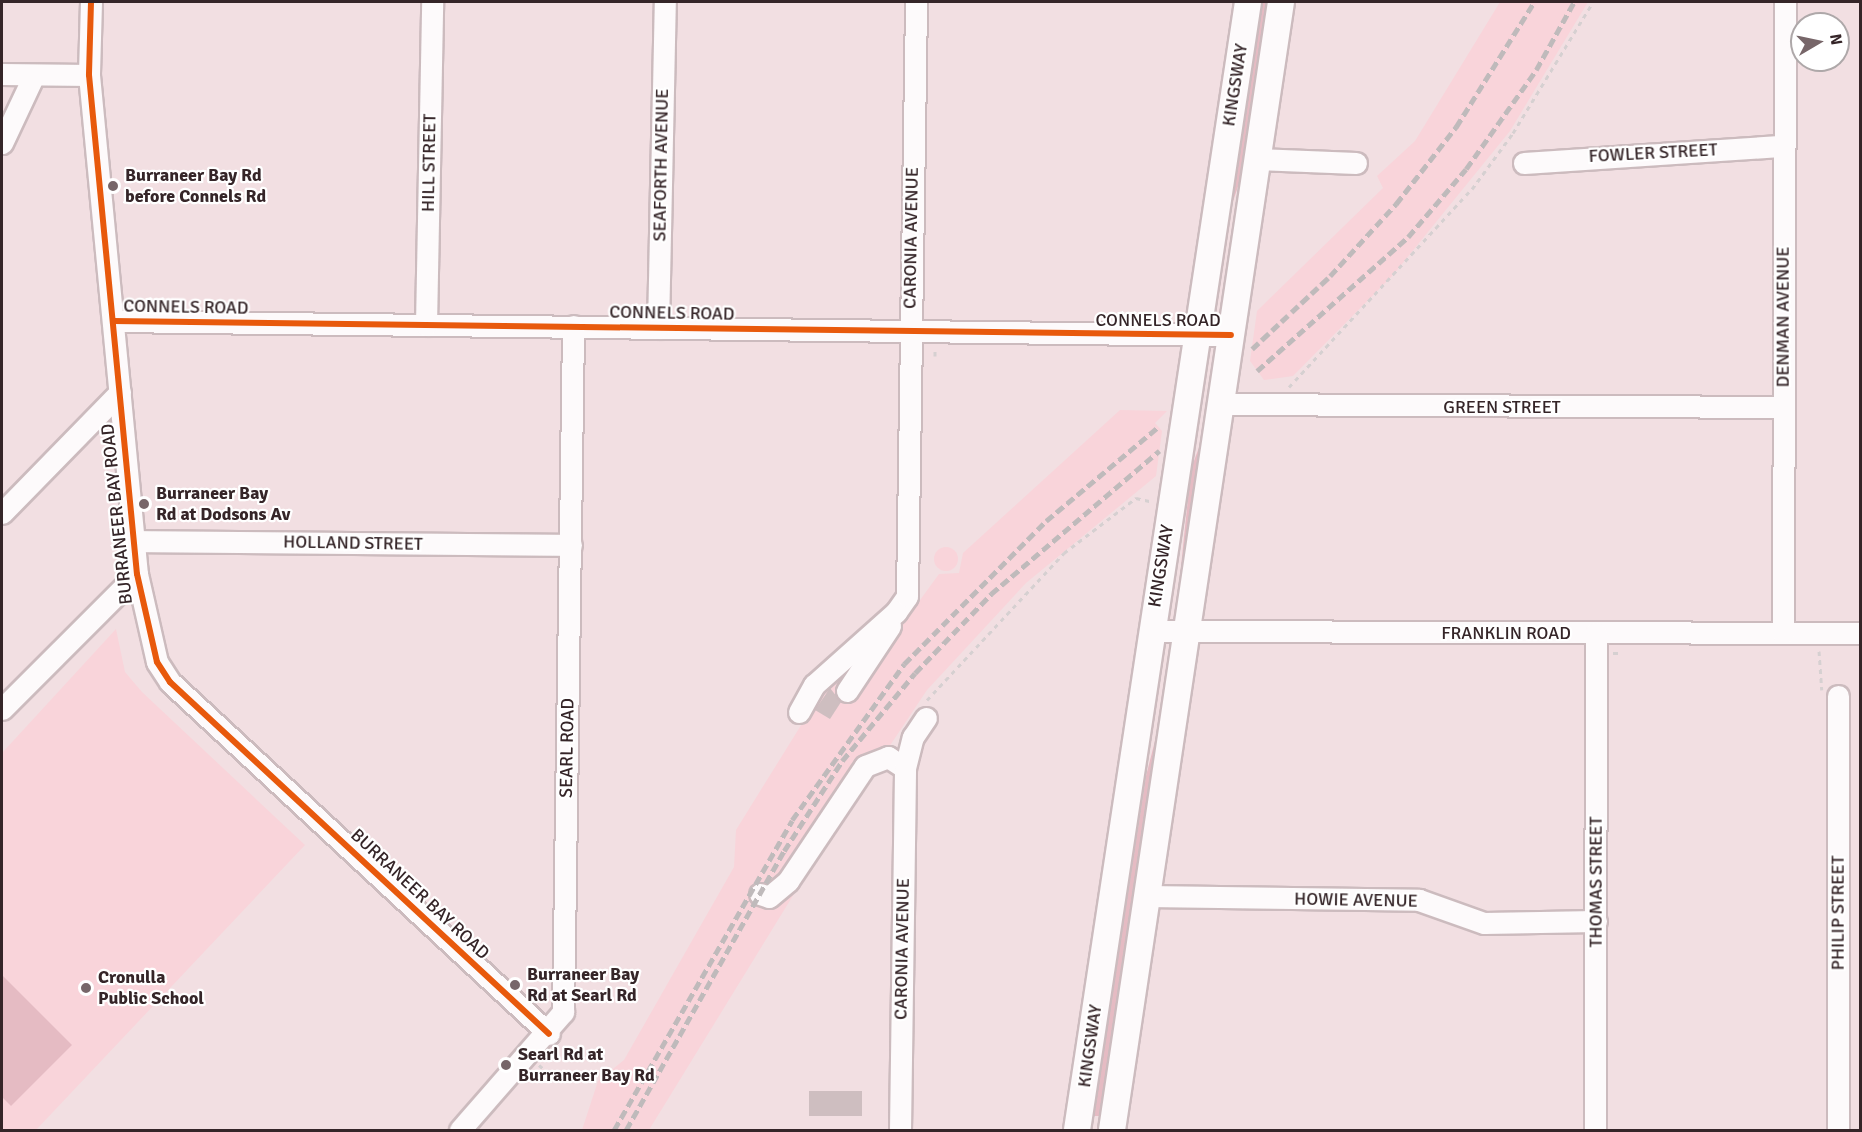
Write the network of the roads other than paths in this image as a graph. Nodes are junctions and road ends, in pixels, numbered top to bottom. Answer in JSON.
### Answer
{"nodes":[{"id":1,"x":91,"y":2,"type":"edge"},
{"id":2,"x":432,"y":2,"type":"edge"},
{"id":3,"x":665,"y":2,"type":"edge"},
{"id":4,"x":916,"y":2,"type":"edge"},
{"id":5,"x":1248,"y":2,"type":"edge"},
{"id":6,"x":1281,"y":2,"type":"edge"},
{"id":7,"x":1785,"y":2,"type":"edge"},
{"id":8,"x":2,"y":74,"type":"edge"},
{"id":9,"x":34,"y":75,"type":"junction"},
{"id":10,"x":89,"y":75,"type":"junction"},
{"id":11,"x":2,"y":143,"type":"edge"},
{"id":12,"x":1783,"y":146,"type":"junction"},
{"id":13,"x":1257,"y":159,"type":"junction"},
{"id":14,"x":1356,"y":163,"type":"dead end"},
{"id":15,"x":1524,"y":163,"type":"dead end"},
{"id":16,"x":113,"y":321,"type":"junction"},
{"id":17,"x":426,"y":325,"type":"junction"},
{"id":18,"x":573,"y":326,"type":"junction"},
{"id":19,"x":658,"y":328,"type":"junction"},
{"id":20,"x":909,"y":334,"type":"junction"},
{"id":21,"x":1231,"y":335,"type":"junction"},
{"id":22,"x":1196,"y":336,"type":"junction"},
{"id":23,"x":120,"y":392,"type":"junction"},
{"id":24,"x":1220,"y":404,"type":"junction"},
{"id":25,"x":1784,"y":407,"type":"junction"},
{"id":26,"x":2,"y":513,"type":"edge"},
{"id":27,"x":135,"y":541,"type":"junction"},
{"id":28,"x":571,"y":545,"type":"junction"},
{"id":29,"x":137,"y":573,"type":"junction"},
{"id":30,"x":897,"y":612,"type":"junction"},
{"id":31,"x":1151,"y":631,"type":"junction"},
{"id":32,"x":1186,"y":632,"type":"junction"},
{"id":33,"x":1596,"y":633,"type":"junction"},
{"id":34,"x":1783,"y":633,"type":"junction"},
{"id":35,"x":1860,"y":633,"type":"edge"},
{"id":36,"x":848,"y":691,"type":"dead end"},
{"id":37,"x":1838,"y":696,"type":"road end"},
{"id":38,"x":2,"y":709,"type":"edge"},
{"id":39,"x":799,"y":712,"type":"dead end"},
{"id":40,"x":926,"y":718,"type":"road end"},
{"id":41,"x":905,"y":768,"type":"junction"},
{"id":42,"x":760,"y":894,"type":"dead end"},
{"id":43,"x":1147,"y":896,"type":"junction"},
{"id":44,"x":1596,"y":921,"type":"junction"},
{"id":45,"x":549,"y":1034,"type":"junction"},
{"id":46,"x":460,"y":1131,"type":"edge"},
{"id":47,"x":900,"y":1131,"type":"edge"},
{"id":48,"x":1077,"y":1131,"type":"edge"},
{"id":49,"x":1113,"y":1131,"type":"edge"},
{"id":50,"x":1595,"y":1131,"type":"edge"},
{"id":51,"x":1838,"y":1131,"type":"edge"}],
"edges":[{"from":1,"to":10,"type":"street","name":"BURRANEER BAY ROAD"},
{"from":2,"to":17,"type":"street","name":"HILL STREET"},
{"from":3,"to":19,"type":"street","name":"SEAFORTH AVENUE"},
{"from":4,"to":20,"type":"street","name":"CARONIA AVENUE"},
{"from":5,"to":22,"type":"main road","name":"KINGSWAY"},
{"from":6,"to":13,"type":"main road","name":"KINGSWAY"},
{"from":7,"to":12,"type":"street","name":"DENMAN AVENUE"},
{"from":8,"to":9,"type":"street"},
{"from":9,"to":10,"type":"street"},
{"from":9,"to":11,"type":"street"},
{"from":10,"to":16,"type":"street","name":"BURRANEER BAY ROAD"},
{"from":12,"to":15,"type":"street","name":"FOWLER STREET"},
{"from":12,"to":25,"type":"street","name":"DENMAN AVENUE"},
{"from":13,"to":14,"type":"street"},
{"from":13,"to":21,"type":"main road","name":"KINGSWAY"},
{"from":16,"to":17,"type":"street","name":"CONNELS ROAD"},
{"from":16,"to":23,"type":"street","name":"BURRANEER BAY ROAD"},
{"from":17,"to":18,"type":"street","name":"CONNELS ROAD"},
{"from":18,"to":19,"type":"street","name":"CONNELS ROAD"},
{"from":18,"to":28,"type":"street","name":"SEARL ROAD"},
{"from":19,"to":20,"type":"street","name":"CONNELS ROAD"},
{"from":20,"to":22,"type":"street","name":"CONNELS ROAD"},
{"from":20,"to":30,"type":"street","name":"CARONIA AVENUE"},
{"from":21,"to":22,"type":"street","name":"CONNELS ROAD"},
{"from":21,"to":24,"type":"main road","name":"KINGSWAY"},
{"from":22,"to":31,"type":"main road","name":"KINGSWAY"},
{"from":23,"to":26,"type":"street"},
{"from":23,"to":27,"type":"street","name":"BURRANEER BAY ROAD"},
{"from":24,"to":25,"type":"street","name":"GREEN STREET"},
{"from":24,"to":32,"type":"main road","name":"KINGSWAY"},
{"from":25,"to":34,"type":"street","name":"DENMAN AVENUE"},
{"from":27,"to":28,"type":"street","name":"HOLLAND STREET"},
{"from":27,"to":29,"type":"street","name":"BURRANEER BAY ROAD"},
{"from":28,"to":45,"type":"street","name":"SEARL ROAD"},
{"from":29,"to":38,"type":"street"},
{"from":29,"to":45,"type":"street","name":"BURRANEER BAY ROAD"},
{"from":30,"to":36,"type":"street","name":"CARONIA AVENUE"},
{"from":30,"to":39,"type":"street"},
{"from":31,"to":32,"type":"street","name":"FRANKLIN ROAD"},
{"from":31,"to":48,"type":"main road","name":"KINGSWAY"},
{"from":32,"to":33,"type":"street","name":"FRANKLIN ROAD"},
{"from":32,"to":43,"type":"main road","name":"KINGSWAY"},
{"from":33,"to":34,"type":"street","name":"FRANKLIN ROAD"},
{"from":33,"to":44,"type":"street","name":"THOMAS STREET"},
{"from":34,"to":35,"type":"street","name":"FRANKLIN ROAD"},
{"from":37,"to":51,"type":"street","name":"PHILIP STREET"},
{"from":40,"to":41,"type":"street","name":"CARONIA AVENUE"},
{"from":41,"to":42,"type":"street"},
{"from":41,"to":47,"type":"street","name":"CARONIA AVENUE"},
{"from":43,"to":44,"type":"street","name":"HOWIE AVENUE"},
{"from":43,"to":49,"type":"main road","name":"KINGSWAY"},
{"from":44,"to":50,"type":"street","name":"THOMAS STREET"},
{"from":45,"to":46,"type":"street","name":"SEARL ROAD"}]}
